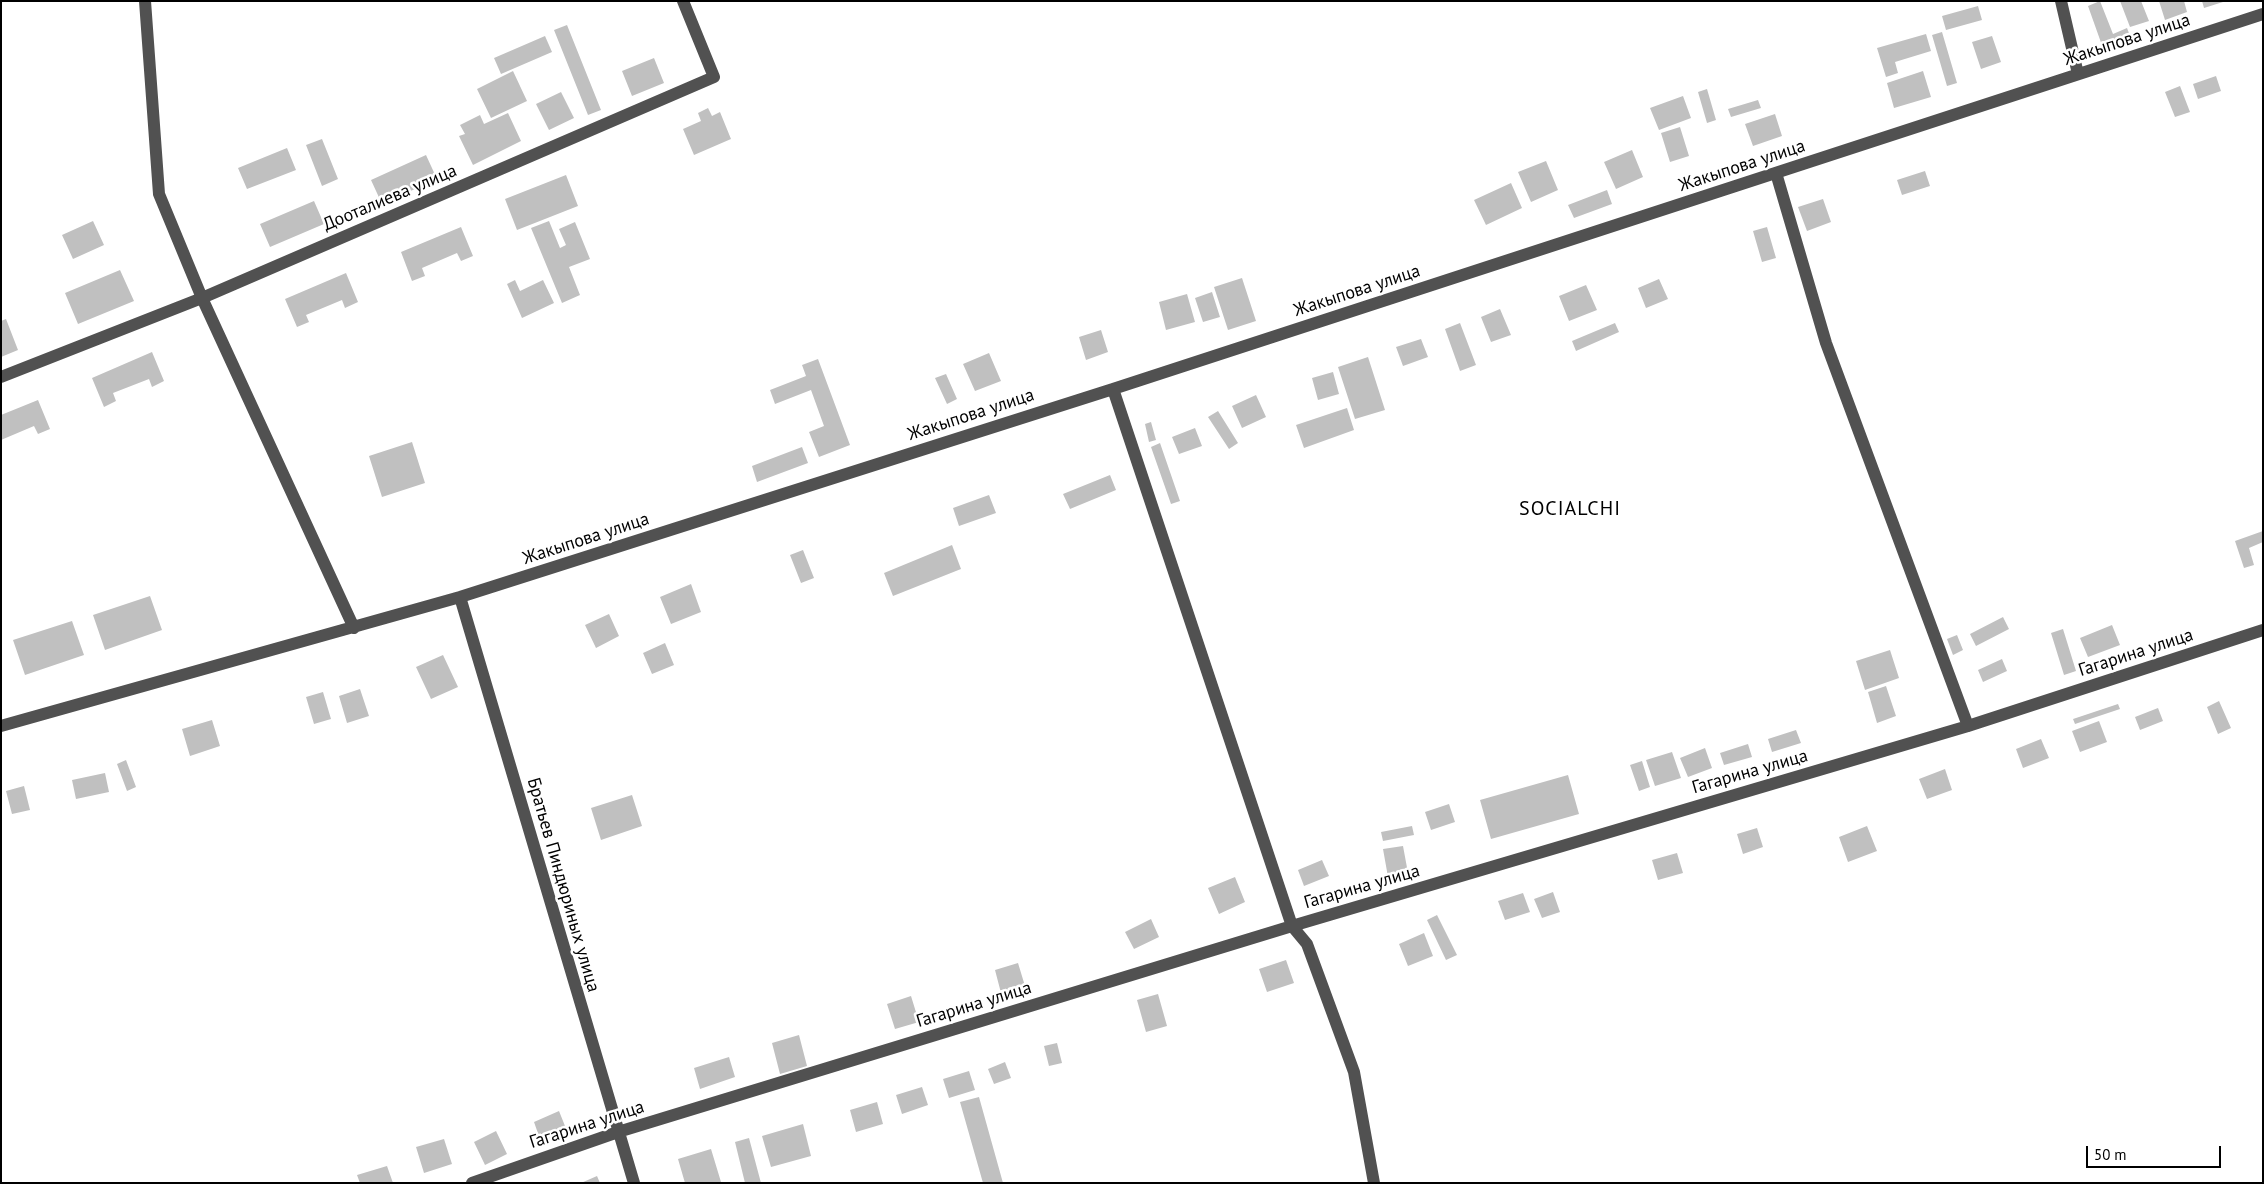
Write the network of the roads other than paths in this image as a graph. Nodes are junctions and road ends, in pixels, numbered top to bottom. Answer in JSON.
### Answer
{"nodes":[{"id":1,"x":145,"y":1,"type":"edge"},
{"id":2,"x":683,"y":1,"type":"edge"},
{"id":3,"x":2061,"y":1,"type":"edge"},
{"id":4,"x":2263,"y":14,"type":"edge"},
{"id":5,"x":2078,"y":74,"type":"junction"},
{"id":6,"x":1776,"y":173,"type":"junction"},
{"id":7,"x":202,"y":298,"type":"junction"},
{"id":8,"x":1,"y":377,"type":"edge"},
{"id":9,"x":1112,"y":389,"type":"junction"},
{"id":10,"x":460,"y":597,"type":"junction"},
{"id":11,"x":354,"y":628,"type":"junction"},
{"id":12,"x":2263,"y":630,"type":"edge"},
{"id":13,"x":1,"y":726,"type":"edge"},
{"id":14,"x":1968,"y":726,"type":"junction"},
{"id":15,"x":1292,"y":926,"type":"junction"},
{"id":16,"x":618,"y":1132,"type":"junction"},
{"id":17,"x":472,"y":1183,"type":"edge"},
{"id":18,"x":634,"y":1183,"type":"edge"},
{"id":19,"x":1374,"y":1183,"type":"edge"}],
"edges":[{"from":1,"to":7,"type":"street"},
{"from":2,"to":7,"type":"street","name":"Дооталиева улица"},
{"from":3,"to":5,"type":"street"},
{"from":4,"to":5,"type":"street","name":"Жакыпова улица"},
{"from":5,"to":6,"type":"street","name":"Жакыпова улица"},
{"from":6,"to":9,"type":"street","name":"Жакыпова улица"},
{"from":6,"to":14,"type":"street"},
{"from":7,"to":8,"type":"street","name":"Дооталиева улица"},
{"from":7,"to":11,"type":"street"},
{"from":9,"to":10,"type":"street","name":"Жакыпова улица"},
{"from":9,"to":15,"type":"street"},
{"from":10,"to":11,"type":"street","name":"Жакыпова улица"},
{"from":10,"to":16,"type":"street","name":"Братьев Пиндюриных улица"},
{"from":11,"to":13,"type":"street","name":"Жакыпова улица"},
{"from":12,"to":14,"type":"street","name":"Гагарина улица"},
{"from":14,"to":15,"type":"street","name":"Гагарина улица"},
{"from":15,"to":16,"type":"street","name":"Гагарина улица"},
{"from":15,"to":19,"type":"street"},
{"from":16,"to":17,"type":"street","name":"Гагарина улица"},
{"from":16,"to":18,"type":"street","name":"Братьев Пиндюриных улица"}]}
